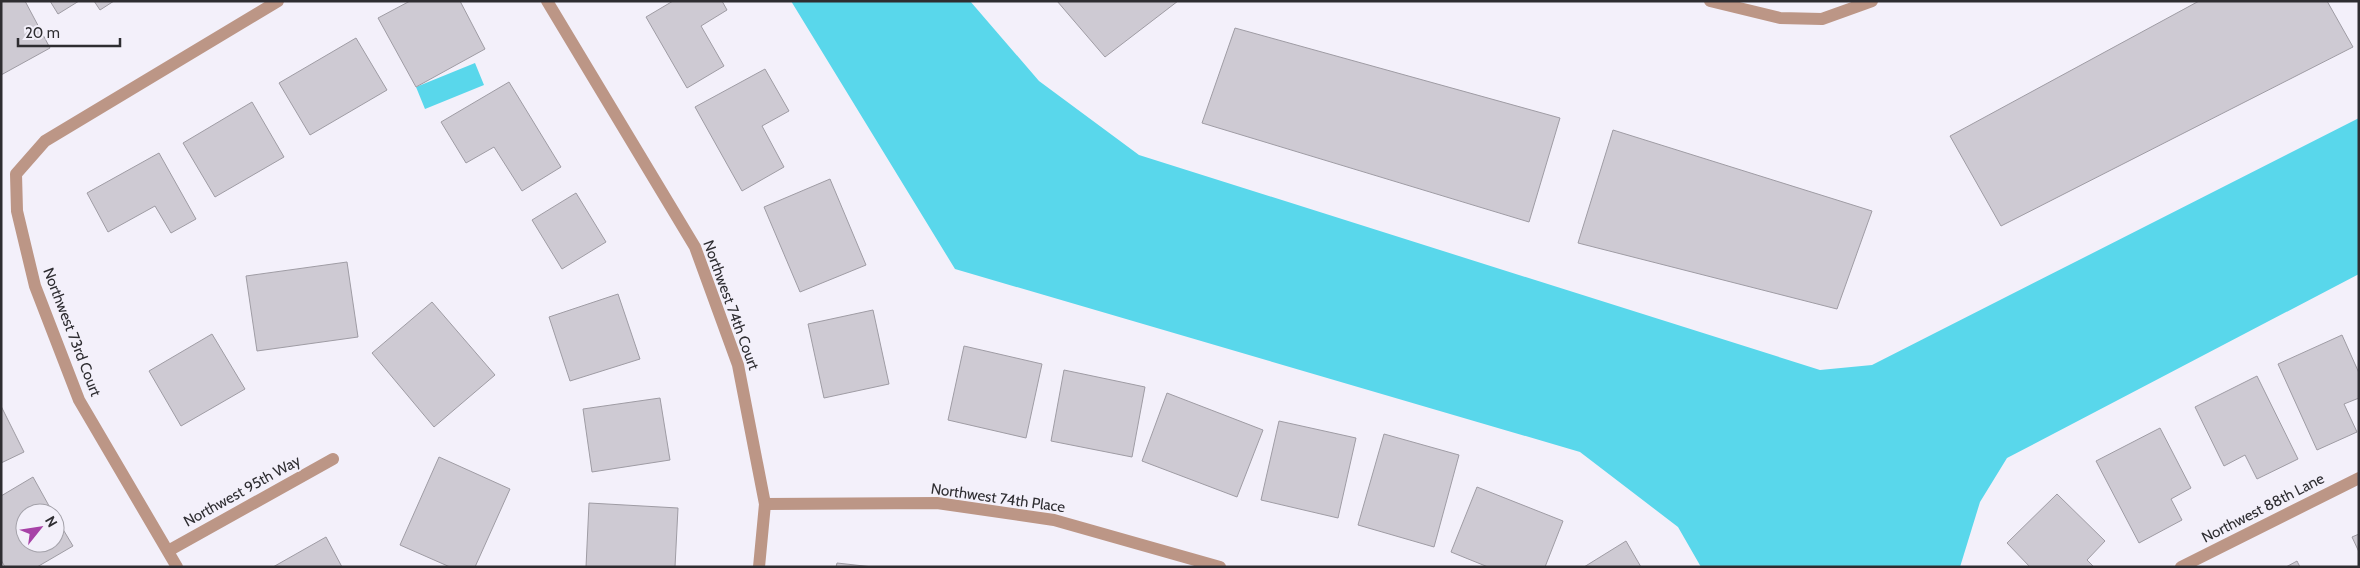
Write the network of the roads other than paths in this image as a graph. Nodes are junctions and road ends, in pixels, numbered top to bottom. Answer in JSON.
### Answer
{"nodes":[{"id":1,"x":278,"y":1,"type":"edge"},
{"id":2,"x":547,"y":1,"type":"edge"},
{"id":3,"x":1710,"y":1,"type":"edge"},
{"id":4,"x":1872,"y":1,"type":"edge"},
{"id":5,"x":332,"y":459,"type":"dead end"},
{"id":6,"x":2359,"y":478,"type":"edge"},
{"id":7,"x":764,"y":504,"type":"junction"},
{"id":8,"x":168,"y":551,"type":"junction"},
{"id":9,"x":177,"y":567,"type":"edge"},
{"id":10,"x":759,"y":567,"type":"edge"},
{"id":11,"x":1220,"y":567,"type":"edge"},
{"id":12,"x":2181,"y":567,"type":"edge"}],
"edges":[{"from":1,"to":8,"type":"street","name":"Northwest 73rd Court"},
{"from":2,"to":7,"type":"street","name":"Northwest 74th Court"},
{"from":3,"to":4,"type":"street"},
{"from":5,"to":8,"type":"street","name":"Northwest 95th Way"},
{"from":6,"to":12,"type":"street","name":"Northwest 88th Lane"},
{"from":7,"to":10,"type":"street","name":"Northwest 74th Court"},
{"from":7,"to":11,"type":"street","name":"Northwest 74th Place"},
{"from":8,"to":9,"type":"street","name":"Northwest 73rd Court"}]}
